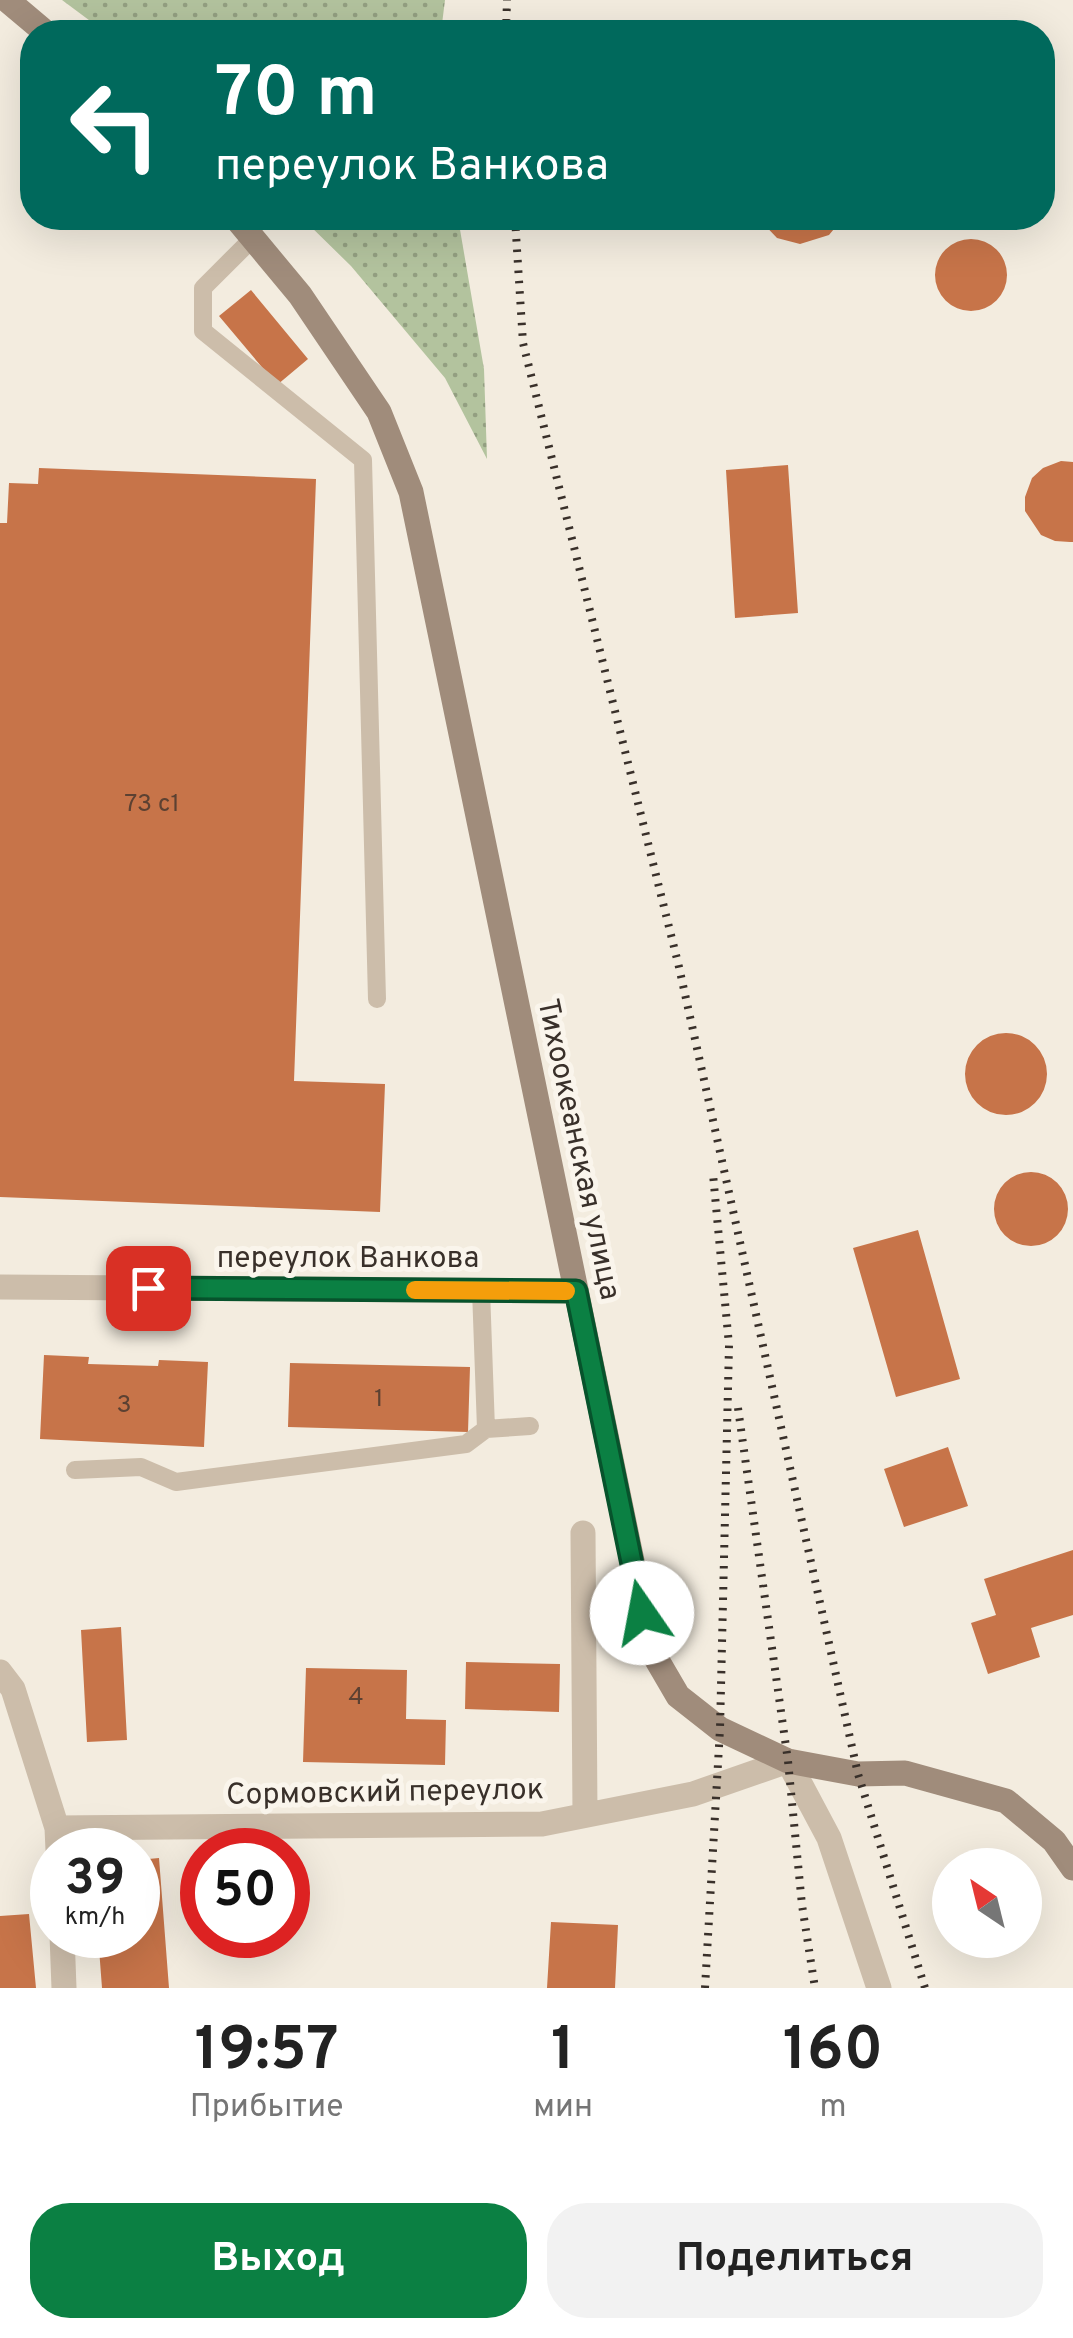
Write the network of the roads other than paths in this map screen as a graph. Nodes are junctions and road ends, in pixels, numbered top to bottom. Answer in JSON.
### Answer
{"nodes":[{"id":1,"x":7,"y":0,"type":"edge"},
{"id":2,"x":31,"y":20,"type":"edge"},
{"id":3,"x":246,"y":230,"type":"edge"},
{"id":4,"x":253,"y":238,"type":"junction"},
{"id":5,"x":377,"y":999,"type":"dead end"},
{"id":6,"x":0,"y":1287,"type":"edge"},
{"id":7,"x":481,"y":1290,"type":"junction"},
{"id":8,"x":576,"y":1291,"type":"junction"},
{"id":9,"x":530,"y":1426,"type":"dead end"},
{"id":10,"x":486,"y":1429,"type":"junction"},
{"id":11,"x":75,"y":1470,"type":"dead end"},
{"id":12,"x":583,"y":1533,"type":"dead end"},
{"id":13,"x":0,"y":1672,"type":"edge"},
{"id":14,"x":788,"y":1760,"type":"junction"},
{"id":15,"x":585,"y":1815,"type":"junction"},
{"id":16,"x":55,"y":1828,"type":"edge"},
{"id":17,"x":160,"y":1836,"type":"edge"},
{"id":18,"x":1073,"y":1868,"type":"edge"},
{"id":19,"x":63,"y":1958,"type":"edge"},
{"id":20,"x":64,"y":1988,"type":"edge"},
{"id":21,"x":879,"y":1988,"type":"edge"}],
"edges":[{"from":1,"to":2,"type":"main road"},
{"from":3,"to":4,"type":"main road","name":"Тихоокеанская улица"},
{"from":4,"to":5,"type":"lane"},
{"from":4,"to":8,"type":"main road","name":"Тихоокеанская улица"},
{"from":6,"to":7,"type":"street","name":"переулок Ванкова"},
{"from":7,"to":8,"type":"street","name":"переулок Ванкова"},
{"from":7,"to":10,"type":"lane"},
{"from":8,"to":14,"type":"main road","name":"Тихоокеанская улица"},
{"from":9,"to":10,"type":"lane"},
{"from":10,"to":11,"type":"lane"},
{"from":12,"to":15,"type":"street"},
{"from":13,"to":16,"type":"street"},
{"from":14,"to":15,"type":"street","name":"Сормовский переулок"},
{"from":14,"to":18,"type":"main road","name":"Тихоокеанская улица"},
{"from":14,"to":21,"type":"street"},
{"from":15,"to":17,"type":"street","name":"Сормовский переулок"},
{"from":19,"to":20,"type":"street"}]}
